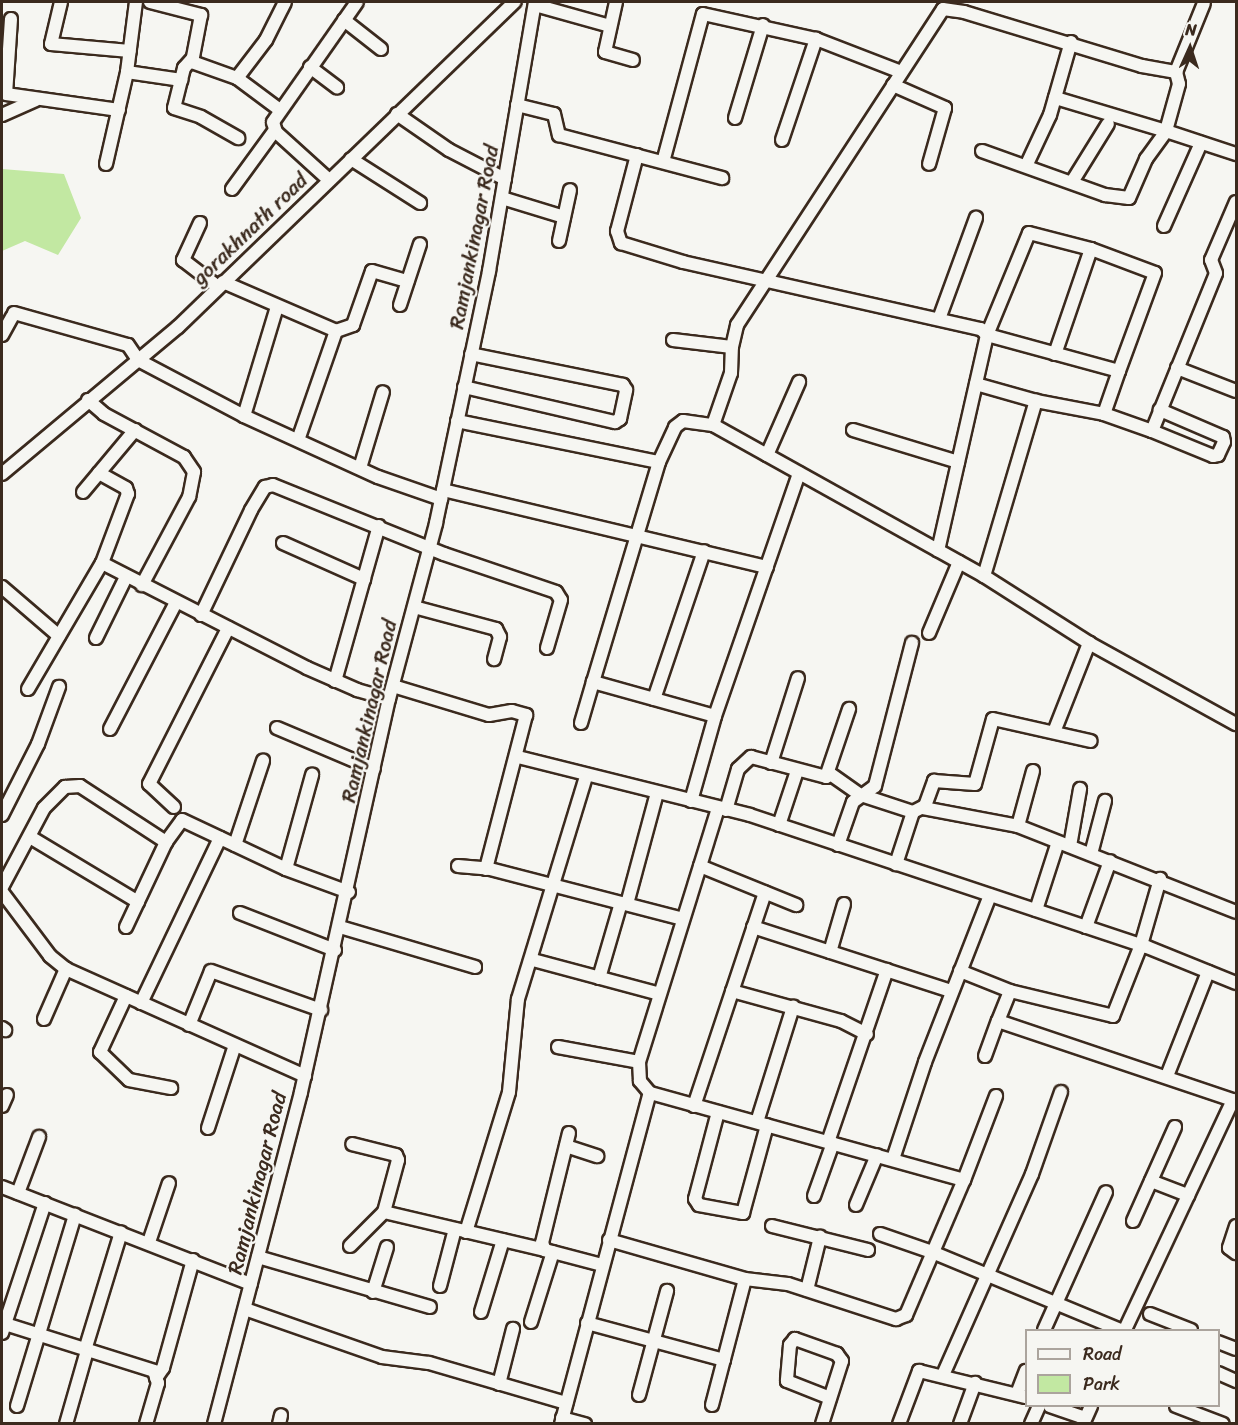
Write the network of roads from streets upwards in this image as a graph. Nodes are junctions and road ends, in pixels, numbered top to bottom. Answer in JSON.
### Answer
{"nodes":[{"id":1,"x":61,"y":2,"type":"edge"},
{"id":2,"x":136,"y":2,"type":"edge"},
{"id":3,"x":150,"y":2,"type":"edge"},
{"id":4,"x":285,"y":2,"type":"edge"},
{"id":5,"x":357,"y":2,"type":"edge"},
{"id":6,"x":495,"y":2,"type":"edge"},
{"id":7,"x":616,"y":2,"type":"edge"},
{"id":8,"x":535,"y":3,"type":"edge"},
{"id":9,"x":1204,"y":3,"type":"edge"},
{"id":10,"x":511,"y":6,"type":"edge"},
{"id":11,"x":11,"y":19,"type":"dead end"},
{"id":12,"x":345,"y":20,"type":"junction"},
{"id":13,"x":763,"y":25,"type":"junction"},
{"id":14,"x":610,"y":26,"type":"junction"},
{"id":15,"x":816,"y":39,"type":"junction"},
{"id":16,"x":1071,"y":42,"type":"junction"},
{"id":17,"x":381,"y":49,"type":"dead end"},
{"id":18,"x":130,"y":51,"type":"junction"},
{"id":19,"x":192,"y":59,"type":"junction"},
{"id":20,"x":633,"y":60,"type":"dead end"},
{"id":21,"x":310,"y":67,"type":"junction"},
{"id":22,"x":127,"y":72,"type":"junction"},
{"id":23,"x":901,"y":72,"type":"junction"},
{"id":24,"x":1176,"y":72,"type":"junction"},
{"id":25,"x":237,"y":78,"type":"junction"},
{"id":26,"x":181,"y":80,"type":"junction"},
{"id":27,"x":893,"y":85,"type":"junction"},
{"id":28,"x":337,"y":87,"type":"dead end"},
{"id":29,"x":1054,"y":98,"type":"junction"},
{"id":30,"x":36,"y":100,"type":"junction"},
{"id":31,"x":518,"y":105,"type":"junction"},
{"id":32,"x":118,"y":110,"type":"junction"},
{"id":33,"x":279,"y":110,"type":"junction"},
{"id":34,"x":397,"y":114,"type":"junction"},
{"id":35,"x":2,"y":115,"type":"edge"},
{"id":36,"x":735,"y":117,"type":"dead end"},
{"id":37,"x":1108,"y":124,"type":"dead end"},
{"id":38,"x":275,"y":130,"type":"junction"},
{"id":39,"x":1166,"y":132,"type":"junction"},
{"id":40,"x":238,"y":138,"type":"dead end"},
{"id":41,"x":782,"y":140,"type":"dead end"},
{"id":42,"x":1201,"y":143,"type":"junction"},
{"id":43,"x":982,"y":151,"type":"dead end"},
{"id":44,"x":1236,"y":154,"type":"edge"},
{"id":45,"x":637,"y":155,"type":"junction"},
{"id":46,"x":351,"y":159,"type":"junction"},
{"id":47,"x":663,"y":162,"type":"junction"},
{"id":48,"x":106,"y":164,"type":"dead end"},
{"id":49,"x":929,"y":164,"type":"dead end"},
{"id":50,"x":1027,"y":164,"type":"junction"},
{"id":51,"x":722,"y":178,"type":"dead end"},
{"id":52,"x":505,"y":179,"type":"junction"},
{"id":53,"x":329,"y":180,"type":"junction"},
{"id":54,"x":1072,"y":183,"type":"junction"},
{"id":55,"x":232,"y":189,"type":"dead end"},
{"id":56,"x":570,"y":190,"type":"dead end"},
{"id":57,"x":502,"y":198,"type":"junction"},
{"id":58,"x":1236,"y":202,"type":"edge"},
{"id":59,"x":420,"y":203,"type":"dead end"},
{"id":60,"x":564,"y":216,"type":"junction"},
{"id":61,"x":976,"y":218,"type":"dead end"},
{"id":62,"x":200,"y":223,"type":"dead end"},
{"id":63,"x":1164,"y":226,"type":"dead end"},
{"id":64,"x":559,"y":241,"type":"dead end"},
{"id":65,"x":420,"y":244,"type":"dead end"},
{"id":66,"x":1091,"y":249,"type":"junction"},
{"id":67,"x":766,"y":280,"type":"junction"},
{"id":68,"x":408,"y":281,"type":"junction"},
{"id":69,"x":221,"y":285,"type":"junction"},
{"id":70,"x":400,"y":306,"type":"dead end"},
{"id":71,"x":277,"y":307,"type":"junction"},
{"id":72,"x":939,"y":319,"type":"junction"},
{"id":73,"x":336,"y":330,"type":"junction"},
{"id":74,"x":2,"y":335,"type":"edge"},
{"id":75,"x":987,"y":335,"type":"junction"},
{"id":76,"x":673,"y":340,"type":"dead end"},
{"id":77,"x":732,"y":347,"type":"junction"},
{"id":78,"x":471,"y":354,"type":"junction"},
{"id":79,"x":1055,"y":354,"type":"junction"},
{"id":80,"x":138,"y":360,"type":"junction"},
{"id":81,"x":1177,"y":368,"type":"junction"},
{"id":82,"x":1119,"y":371,"type":"junction"},
{"id":83,"x":800,"y":382,"type":"dead end"},
{"id":84,"x":976,"y":384,"type":"junction"},
{"id":85,"x":464,"y":387,"type":"junction"},
{"id":86,"x":1236,"y":391,"type":"edge"},
{"id":87,"x":383,"y":392,"type":"dead end"},
{"id":88,"x":88,"y":400,"type":"junction"},
{"id":89,"x":1036,"y":401,"type":"junction"},
{"id":90,"x":1160,"y":410,"type":"junction"},
{"id":91,"x":1104,"y":414,"type":"junction"},
{"id":92,"x":244,"y":416,"type":"junction"},
{"id":93,"x":457,"y":421,"type":"junction"},
{"id":94,"x":713,"y":425,"type":"junction"},
{"id":95,"x":135,"y":430,"type":"junction"},
{"id":96,"x":853,"y":430,"type":"dead end"},
{"id":97,"x":1152,"y":431,"type":"junction"},
{"id":98,"x":298,"y":440,"type":"junction"},
{"id":99,"x":767,"y":455,"type":"junction"},
{"id":100,"x":659,"y":462,"type":"junction"},
{"id":101,"x":958,"y":462,"type":"junction"},
{"id":102,"x":360,"y":468,"type":"junction"},
{"id":103,"x":99,"y":473,"type":"junction"},
{"id":104,"x":799,"y":473,"type":"junction"},
{"id":105,"x":2,"y":474,"type":"edge"},
{"id":106,"x":83,"y":492,"type":"dead end"},
{"id":107,"x":442,"y":494,"type":"junction"},
{"id":108,"x":379,"y":526,"type":"junction"},
{"id":109,"x":639,"y":536,"type":"junction"},
{"id":110,"x":283,"y":543,"type":"dead end"},
{"id":111,"x":429,"y":547,"type":"junction"},
{"id":112,"x":938,"y":550,"type":"junction"},
{"id":113,"x":704,"y":551,"type":"junction"},
{"id":114,"x":959,"y":562,"type":"junction"},
{"id":115,"x":102,"y":563,"type":"junction"},
{"id":116,"x":767,"y":567,"type":"junction"},
{"id":117,"x":126,"y":576,"type":"junction"},
{"id":118,"x":984,"y":576,"type":"junction"},
{"id":119,"x":364,"y":579,"type":"junction"},
{"id":120,"x":142,"y":585,"type":"junction"},
{"id":121,"x":2,"y":587,"type":"edge"},
{"id":122,"x":176,"y":602,"type":"junction"},
{"id":123,"x":414,"y":607,"type":"junction"},
{"id":124,"x":201,"y":615,"type":"junction"},
{"id":125,"x":228,"y":628,"type":"junction"},
{"id":126,"x":929,"y":633,"type":"dead end"},
{"id":127,"x":59,"y":636,"type":"junction"},
{"id":128,"x":96,"y":638,"type":"dead end"},
{"id":129,"x":912,"y":643,"type":"dead end"},
{"id":130,"x":1089,"y":643,"type":"junction"},
{"id":131,"x":547,"y":648,"type":"dead end"},
{"id":132,"x":494,"y":659,"type":"dead end"},
{"id":133,"x":798,"y":678,"type":"dead end"},
{"id":134,"x":335,"y":681,"type":"junction"},
{"id":135,"x":593,"y":682,"type":"junction"},
{"id":136,"x":393,"y":686,"type":"junction"},
{"id":137,"x":58,"y":687,"type":"dead end"},
{"id":138,"x":28,"y":689,"type":"dead end"},
{"id":139,"x":389,"y":699,"type":"junction"},
{"id":140,"x":654,"y":699,"type":"junction"},
{"id":141,"x":849,"y":709,"type":"dead end"},
{"id":142,"x":715,"y":716,"type":"junction"},
{"id":143,"x":581,"y":723,"type":"dead end"},
{"id":144,"x":1236,"y":724,"type":"edge"},
{"id":145,"x":277,"y":728,"type":"dead end"},
{"id":146,"x":110,"y":729,"type":"dead end"},
{"id":147,"x":1054,"y":732,"type":"junction"},
{"id":148,"x":1091,"y":741,"type":"dead end"},
{"id":149,"x":518,"y":757,"type":"junction"},
{"id":150,"x":263,"y":761,"type":"dead end"},
{"id":151,"x":771,"y":763,"type":"junction"},
{"id":152,"x":374,"y":769,"type":"junction"},
{"id":153,"x":797,"y":771,"type":"junction"},
{"id":154,"x":1033,"y":771,"type":"dead end"},
{"id":155,"x":829,"y":773,"type":"junction"},
{"id":156,"x":312,"y":775,"type":"dead end"},
{"id":157,"x":586,"y":776,"type":"junction"},
{"id":158,"x":1080,"y":789,"type":"dead end"},
{"id":159,"x":657,"y":793,"type":"junction"},
{"id":160,"x":860,"y":794,"type":"junction"},
{"id":161,"x":691,"y":801,"type":"junction"},
{"id":162,"x":1106,"y":801,"type":"dead end"},
{"id":163,"x":174,"y":807,"type":"dead end"},
{"id":164,"x":722,"y":809,"type":"junction"},
{"id":165,"x":918,"y":810,"type":"junction"},
{"id":166,"x":2,"y":815,"type":"edge"},
{"id":167,"x":779,"y":825,"type":"junction"},
{"id":168,"x":1018,"y":826,"type":"junction"},
{"id":169,"x":30,"y":837,"type":"junction"},
{"id":170,"x":220,"y":838,"type":"junction"},
{"id":171,"x":166,"y":842,"type":"junction"},
{"id":172,"x":1064,"y":844,"type":"junction"},
{"id":173,"x":236,"y":845,"type":"junction"},
{"id":174,"x":838,"y":845,"type":"junction"},
{"id":175,"x":1091,"y":854,"type":"junction"},
{"id":176,"x":1110,"y":861,"type":"junction"},
{"id":177,"x":896,"y":864,"type":"junction"},
{"id":178,"x":458,"y":866,"type":"dead end"},
{"id":179,"x":700,"y":866,"type":"junction"},
{"id":180,"x":286,"y":869,"type":"junction"},
{"id":181,"x":486,"y":869,"type":"junction"},
{"id":182,"x":1160,"y":879,"type":"junction"},
{"id":183,"x":555,"y":886,"type":"junction"},
{"id":184,"x":2,"y":889,"type":"edge"},
{"id":185,"x":349,"y":892,"type":"junction"},
{"id":186,"x":765,"y":892,"type":"junction"},
{"id":187,"x":990,"y":895,"type":"junction"},
{"id":188,"x":138,"y":902,"type":"junction"},
{"id":189,"x":624,"y":903,"type":"junction"},
{"id":190,"x":844,"y":904,"type":"dead end"},
{"id":191,"x":796,"y":905,"type":"dead end"},
{"id":192,"x":1036,"y":910,"type":"junction"},
{"id":193,"x":1236,"y":912,"type":"edge"},
{"id":194,"x":240,"y":913,"type":"dead end"},
{"id":195,"x":683,"y":919,"type":"junction"},
{"id":196,"x":126,"y":927,"type":"dead end"},
{"id":197,"x":340,"y":927,"type":"junction"},
{"id":198,"x":753,"y":927,"type":"junction"},
{"id":199,"x":1086,"y":927,"type":"junction"},
{"id":200,"x":1141,"y":945,"type":"junction"},
{"id":201,"x":335,"y":950,"type":"junction"},
{"id":202,"x":830,"y":952,"type":"junction"},
{"id":203,"x":532,"y":960,"type":"junction"},
{"id":204,"x":475,"y":967,"type":"dead end"},
{"id":205,"x":66,"y":969,"type":"junction"},
{"id":206,"x":887,"y":970,"type":"junction"},
{"id":207,"x":960,"y":971,"type":"junction"},
{"id":208,"x":1208,"y":972,"type":"junction"},
{"id":209,"x":599,"y":978,"type":"junction"},
{"id":210,"x":1236,"y":983,"type":"edge"},
{"id":211,"x":732,"y":991,"type":"junction"},
{"id":212,"x":951,"y":991,"type":"junction"},
{"id":213,"x":1010,"y":991,"type":"junction"},
{"id":214,"x":660,"y":994,"type":"junction"},
{"id":215,"x":126,"y":996,"type":"junction"},
{"id":216,"x":141,"y":1003,"type":"junction"},
{"id":217,"x":793,"y":1007,"type":"junction"},
{"id":218,"x":321,"y":1010,"type":"junction"},
{"id":219,"x":44,"y":1019,"type":"dead end"},
{"id":220,"x":998,"y":1021,"type":"junction"},
{"id":221,"x":189,"y":1024,"type":"junction"},
{"id":222,"x":867,"y":1034,"type":"junction"},
{"id":223,"x":234,"y":1045,"type":"junction"},
{"id":224,"x":558,"y":1047,"type":"dead end"},
{"id":225,"x":985,"y":1056,"type":"dead end"},
{"id":226,"x":639,"y":1062,"type":"junction"},
{"id":227,"x":304,"y":1076,"type":"junction"},
{"id":228,"x":1167,"y":1076,"type":"junction"},
{"id":229,"x":171,"y":1088,"type":"dead end"},
{"id":230,"x":1061,"y":1092,"type":"dead end"},
{"id":231,"x":650,"y":1093,"type":"junction"},
{"id":232,"x":996,"y":1096,"type":"dead end"},
{"id":233,"x":1235,"y":1098,"type":"edge"},
{"id":234,"x":694,"y":1106,"type":"junction"},
{"id":235,"x":718,"y":1112,"type":"junction"},
{"id":236,"x":762,"y":1124,"type":"junction"},
{"id":237,"x":1175,"y":1127,"type":"dead end"},
{"id":238,"x":208,"y":1128,"type":"dead end"},
{"id":239,"x":569,"y":1133,"type":"dead end"},
{"id":240,"x":39,"y":1137,"type":"dead end"},
{"id":241,"x":831,"y":1142,"type":"junction"},
{"id":242,"x":352,"y":1144,"type":"dead end"},
{"id":243,"x":566,"y":1146,"type":"junction"},
{"id":244,"x":877,"y":1155,"type":"junction"},
{"id":245,"x":597,"y":1156,"type":"dead end"},
{"id":246,"x":893,"y":1159,"type":"junction"},
{"id":247,"x":964,"y":1180,"type":"junction"},
{"id":248,"x":1151,"y":1181,"type":"junction"},
{"id":249,"x":169,"y":1183,"type":"dead end"},
{"id":250,"x":2,"y":1187,"type":"edge"},
{"id":251,"x":1106,"y":1192,"type":"dead end"},
{"id":252,"x":18,"y":1193,"type":"junction"},
{"id":253,"x":1188,"y":1195,"type":"junction"},
{"id":254,"x":814,"y":1196,"type":"dead end"},
{"id":255,"x":45,"y":1203,"type":"junction"},
{"id":256,"x":856,"y":1205,"type":"dead end"},
{"id":257,"x":384,"y":1212,"type":"junction"},
{"id":258,"x":75,"y":1215,"type":"junction"},
{"id":259,"x":1133,"y":1221,"type":"dead end"},
{"id":260,"x":772,"y":1226,"type":"dead end"},
{"id":261,"x":1236,"y":1226,"type":"edge"},
{"id":262,"x":461,"y":1230,"type":"junction"},
{"id":263,"x":121,"y":1232,"type":"junction"},
{"id":264,"x":880,"y":1234,"type":"dead end"},
{"id":265,"x":820,"y":1237,"type":"junction"},
{"id":266,"x":504,"y":1240,"type":"junction"},
{"id":267,"x":609,"y":1240,"type":"junction"},
{"id":268,"x":149,"y":1242,"type":"junction"},
{"id":269,"x":350,"y":1246,"type":"dead end"},
{"id":270,"x":387,"y":1247,"type":"dead end"},
{"id":271,"x":868,"y":1250,"type":"dead end"},
{"id":272,"x":549,"y":1251,"type":"junction"},
{"id":273,"x":932,"y":1252,"type":"junction"},
{"id":274,"x":1236,"y":1253,"type":"edge"},
{"id":275,"x":258,"y":1257,"type":"junction"},
{"id":276,"x":193,"y":1260,"type":"junction"},
{"id":277,"x":602,"y":1265,"type":"junction"},
{"id":278,"x":987,"y":1275,"type":"junction"},
{"id":279,"x":745,"y":1279,"type":"junction"},
{"id":280,"x":251,"y":1284,"type":"junction"},
{"id":281,"x":440,"y":1286,"type":"dead end"},
{"id":282,"x":807,"y":1290,"type":"junction"},
{"id":283,"x":667,"y":1291,"type":"dead end"},
{"id":284,"x":373,"y":1292,"type":"junction"},
{"id":285,"x":1056,"y":1304,"type":"junction"},
{"id":286,"x":430,"y":1307,"type":"dead end"},
{"id":287,"x":245,"y":1309,"type":"junction"},
{"id":288,"x":481,"y":1312,"type":"dead end"},
{"id":289,"x":1150,"y":1314,"type":"dead end"},
{"id":290,"x":531,"y":1322,"type":"dead end"},
{"id":291,"x":587,"y":1323,"type":"junction"},
{"id":292,"x":2,"y":1326,"type":"edge"},
{"id":293,"x":513,"y":1329,"type":"dead end"},
{"id":294,"x":1044,"y":1329,"type":"edge"},
{"id":295,"x":1118,"y":1329,"type":"edge"},
{"id":296,"x":1125,"y":1329,"type":"edge"},
{"id":297,"x":1188,"y":1329,"type":"edge"},
{"id":298,"x":38,"y":1335,"type":"junction"},
{"id":299,"x":653,"y":1340,"type":"junction"},
{"id":300,"x":1220,"y":1343,"type":"edge"},
{"id":301,"x":1236,"y":1349,"type":"edge"},
{"id":302,"x":86,"y":1350,"type":"junction"},
{"id":303,"x":724,"y":1360,"type":"junction"},
{"id":304,"x":1220,"y":1374,"type":"edge"},
{"id":305,"x":943,"y":1375,"type":"junction"},
{"id":306,"x":1025,"y":1377,"type":"edge"},
{"id":307,"x":156,"y":1378,"type":"junction"},
{"id":308,"x":1236,"y":1380,"type":"edge"},
{"id":309,"x":975,"y":1383,"type":"junction"},
{"id":310,"x":499,"y":1384,"type":"junction"},
{"id":311,"x":639,"y":1395,"type":"dead end"},
{"id":312,"x":1022,"y":1395,"type":"edge"},
{"id":313,"x":830,"y":1398,"type":"junction"},
{"id":314,"x":566,"y":1403,"type":"junction"},
{"id":315,"x":712,"y":1405,"type":"dead end"},
{"id":316,"x":17,"y":1406,"type":"dead end"},
{"id":317,"x":1039,"y":1407,"type":"edge"},
{"id":318,"x":1052,"y":1407,"type":"edge"},
{"id":319,"x":1091,"y":1407,"type":"edge"},
{"id":320,"x":1179,"y":1407,"type":"edge"},
{"id":321,"x":562,"y":1421,"type":"edge"},
{"id":322,"x":1084,"y":1421,"type":"edge"},
{"id":323,"x":66,"y":1424,"type":"edge"},
{"id":324,"x":146,"y":1424,"type":"edge"},
{"id":325,"x":214,"y":1424,"type":"edge"},
{"id":326,"x":585,"y":1424,"type":"edge"},
{"id":327,"x":822,"y":1424,"type":"edge"},
{"id":328,"x":899,"y":1424,"type":"edge"},
{"id":329,"x":960,"y":1424,"type":"edge"},
{"id":330,"x":1031,"y":1424,"type":"edge"},
{"id":331,"x":1223,"y":1424,"type":"edge"}],
"edges":[{"from":1,"to":18,"type":"street"},
{"from":2,"to":18,"type":"street"},
{"from":3,"to":19,"type":"street"},
{"from":4,"to":25,"type":"street"},
{"from":5,"to":12,"type":"street"},
{"from":6,"to":10,"type":"street"},
{"from":7,"to":14,"type":"street"},
{"from":8,"to":14,"type":"street"},
{"from":8,"to":31,"type":"street","name":"Ramjankinagar Road"},
{"from":9,"to":24,"type":"street"},
{"from":10,"to":34,"type":"street","name":"gorakhnath road"},
{"from":11,"to":30,"type":"street"},
{"from":12,"to":17,"type":"street"},
{"from":12,"to":21,"type":"street"},
{"from":13,"to":15,"type":"street"},
{"from":13,"to":36,"type":"street"},
{"from":13,"to":47,"type":"street"},
{"from":14,"to":20,"type":"street"},
{"from":15,"to":23,"type":"street"},
{"from":15,"to":41,"type":"street"},
{"from":16,"to":23,"type":"street"},
{"from":16,"to":24,"type":"street"},
{"from":16,"to":29,"type":"street"},
{"from":18,"to":22,"type":"street"},
{"from":19,"to":25,"type":"street"},
{"from":19,"to":26,"type":"street"},
{"from":21,"to":28,"type":"street"},
{"from":21,"to":33,"type":"street"},
{"from":22,"to":26,"type":"street"},
{"from":22,"to":32,"type":"street"},
{"from":23,"to":27,"type":"street"},
{"from":24,"to":39,"type":"street"},
{"from":25,"to":33,"type":"street"},
{"from":26,"to":40,"type":"street"},
{"from":27,"to":49,"type":"street"},
{"from":27,"to":67,"type":"street"},
{"from":29,"to":39,"type":"street"},
{"from":29,"to":50,"type":"street"},
{"from":30,"to":32,"type":"street"},
{"from":30,"to":35,"type":"street"},
{"from":31,"to":45,"type":"street"},
{"from":31,"to":52,"type":"street","name":"Ramjankinagar Road"},
{"from":32,"to":48,"type":"street"},
{"from":33,"to":38,"type":"street"},
{"from":34,"to":46,"type":"street","name":"gorakhnath road"},
{"from":34,"to":52,"type":"street"},
{"from":37,"to":54,"type":"street"},
{"from":38,"to":53,"type":"street"},
{"from":38,"to":55,"type":"street"},
{"from":39,"to":42,"type":"street"},
{"from":39,"to":54,"type":"street"},
{"from":42,"to":44,"type":"street"},
{"from":42,"to":63,"type":"street"},
{"from":43,"to":50,"type":"street"},
{"from":45,"to":47,"type":"street"},
{"from":45,"to":67,"type":"street"},
{"from":46,"to":53,"type":"street","name":"gorakhnath road"},
{"from":46,"to":59,"type":"street"},
{"from":47,"to":51,"type":"street"},
{"from":50,"to":54,"type":"street"},
{"from":52,"to":57,"type":"street","name":"Ramjankinagar Road"},
{"from":53,"to":69,"type":"street","name":"gorakhnath road"},
{"from":56,"to":60,"type":"street"},
{"from":57,"to":60,"type":"street"},
{"from":57,"to":78,"type":"street","name":"Ramjankinagar Road"},
{"from":58,"to":81,"type":"street"},
{"from":60,"to":64,"type":"street"},
{"from":61,"to":72,"type":"street"},
{"from":62,"to":69,"type":"street"},
{"from":65,"to":68,"type":"street"},
{"from":66,"to":75,"type":"street"},
{"from":66,"to":79,"type":"street"},
{"from":66,"to":82,"type":"street"},
{"from":67,"to":72,"type":"street"},
{"from":67,"to":77,"type":"street"},
{"from":68,"to":70,"type":"street"},
{"from":68,"to":73,"type":"street"},
{"from":69,"to":71,"type":"street"},
{"from":69,"to":80,"type":"street","name":"gorakhnath road"},
{"from":71,"to":73,"type":"street"},
{"from":71,"to":92,"type":"street"},
{"from":72,"to":75,"type":"street"},
{"from":73,"to":98,"type":"street"},
{"from":74,"to":80,"type":"street"},
{"from":75,"to":79,"type":"street"},
{"from":75,"to":84,"type":"street"},
{"from":76,"to":77,"type":"street"},
{"from":77,"to":94,"type":"street"},
{"from":78,"to":85,"type":"street","name":"Ramjankinagar Road"},
{"from":78,"to":85,"type":"street"},
{"from":79,"to":82,"type":"street"},
{"from":80,"to":88,"type":"street","name":"gorakhnath road"},
{"from":80,"to":92,"type":"street"},
{"from":81,"to":86,"type":"street"},
{"from":81,"to":90,"type":"street"},
{"from":82,"to":91,"type":"street"},
{"from":83,"to":99,"type":"street"},
{"from":84,"to":89,"type":"street"},
{"from":84,"to":101,"type":"street"},
{"from":85,"to":93,"type":"street","name":"Ramjankinagar Road"},
{"from":87,"to":102,"type":"street"},
{"from":88,"to":95,"type":"street"},
{"from":88,"to":105,"type":"street","name":"gorakhnath road"},
{"from":89,"to":91,"type":"street"},
{"from":89,"to":118,"type":"street"},
{"from":90,"to":97,"type":"street"},
{"from":90,"to":97,"type":"street"},
{"from":91,"to":97,"type":"street"},
{"from":92,"to":98,"type":"street"},
{"from":93,"to":100,"type":"street"},
{"from":93,"to":107,"type":"street","name":"Ramjankinagar Road"},
{"from":94,"to":99,"type":"street"},
{"from":94,"to":100,"type":"street"},
{"from":95,"to":103,"type":"street"},
{"from":95,"to":120,"type":"street"},
{"from":96,"to":101,"type":"street"},
{"from":98,"to":102,"type":"street"},
{"from":99,"to":104,"type":"street"},
{"from":100,"to":109,"type":"street"},
{"from":101,"to":112,"type":"street"},
{"from":102,"to":107,"type":"street"},
{"from":103,"to":106,"type":"street"},
{"from":103,"to":115,"type":"street"},
{"from":104,"to":112,"type":"street"},
{"from":104,"to":116,"type":"street"},
{"from":107,"to":109,"type":"street"},
{"from":107,"to":111,"type":"street","name":"Ramjankinagar Road"},
{"from":108,"to":111,"type":"street"},
{"from":108,"to":119,"type":"street"},
{"from":108,"to":124,"type":"street"},
{"from":109,"to":113,"type":"street"},
{"from":109,"to":135,"type":"street"},
{"from":110,"to":119,"type":"street"},
{"from":111,"to":123,"type":"street","name":"Ramjankinagar Road"},
{"from":111,"to":131,"type":"street"},
{"from":112,"to":114,"type":"street"},
{"from":113,"to":116,"type":"street"},
{"from":113,"to":140,"type":"street"},
{"from":114,"to":118,"type":"street"},
{"from":114,"to":126,"type":"street"},
{"from":115,"to":117,"type":"street"},
{"from":115,"to":127,"type":"street"},
{"from":116,"to":142,"type":"street"},
{"from":117,"to":120,"type":"street"},
{"from":117,"to":128,"type":"street"},
{"from":118,"to":130,"type":"street"},
{"from":119,"to":134,"type":"street"},
{"from":120,"to":122,"type":"street"},
{"from":121,"to":127,"type":"street"},
{"from":122,"to":124,"type":"street"},
{"from":122,"to":146,"type":"street"},
{"from":123,"to":132,"type":"street"},
{"from":123,"to":136,"type":"street","name":"Ramjankinagar Road"},
{"from":124,"to":125,"type":"street"},
{"from":125,"to":134,"type":"street"},
{"from":125,"to":163,"type":"street"},
{"from":127,"to":138,"type":"street"},
{"from":129,"to":160,"type":"street"},
{"from":130,"to":144,"type":"street"},
{"from":130,"to":147,"type":"street"},
{"from":133,"to":151,"type":"street"},
{"from":134,"to":139,"type":"street"},
{"from":135,"to":140,"type":"street"},
{"from":135,"to":143,"type":"street"},
{"from":136,"to":139,"type":"street","name":"Ramjankinagar Road"},
{"from":136,"to":149,"type":"street"},
{"from":137,"to":166,"type":"street"},
{"from":139,"to":152,"type":"street","name":"Ramjankinagar Road"},
{"from":140,"to":142,"type":"street"},
{"from":141,"to":155,"type":"street"},
{"from":142,"to":161,"type":"street"},
{"from":145,"to":152,"type":"street"},
{"from":147,"to":148,"type":"street"},
{"from":147,"to":165,"type":"street"},
{"from":149,"to":157,"type":"street"},
{"from":149,"to":181,"type":"street"},
{"from":150,"to":173,"type":"street"},
{"from":151,"to":153,"type":"street"},
{"from":151,"to":164,"type":"street"},
{"from":152,"to":185,"type":"street","name":"Ramjankinagar Road"},
{"from":153,"to":155,"type":"street"},
{"from":153,"to":167,"type":"street"},
{"from":154,"to":168,"type":"street"},
{"from":155,"to":160,"type":"street"},
{"from":156,"to":180,"type":"street"},
{"from":157,"to":159,"type":"street"},
{"from":157,"to":183,"type":"street"},
{"from":158,"to":172,"type":"street"},
{"from":159,"to":161,"type":"street"},
{"from":159,"to":189,"type":"street"},
{"from":160,"to":165,"type":"street"},
{"from":160,"to":174,"type":"street"},
{"from":161,"to":164,"type":"street"},
{"from":162,"to":175,"type":"street"},
{"from":164,"to":167,"type":"street"},
{"from":164,"to":179,"type":"street"},
{"from":165,"to":168,"type":"street"},
{"from":165,"to":177,"type":"street"},
{"from":167,"to":174,"type":"street"},
{"from":168,"to":172,"type":"street"},
{"from":169,"to":171,"type":"street"},
{"from":169,"to":184,"type":"street"},
{"from":169,"to":188,"type":"street"},
{"from":170,"to":171,"type":"street"},
{"from":170,"to":173,"type":"street"},
{"from":170,"to":216,"type":"street"},
{"from":171,"to":188,"type":"street"},
{"from":172,"to":175,"type":"street"},
{"from":172,"to":192,"type":"street"},
{"from":173,"to":180,"type":"street"},
{"from":174,"to":177,"type":"street"},
{"from":175,"to":176,"type":"street"},
{"from":176,"to":182,"type":"street"},
{"from":176,"to":199,"type":"street"},
{"from":177,"to":187,"type":"street"},
{"from":178,"to":181,"type":"street"},
{"from":179,"to":186,"type":"street"},
{"from":179,"to":195,"type":"street"},
{"from":180,"to":185,"type":"street"},
{"from":181,"to":183,"type":"street"},
{"from":182,"to":193,"type":"street"},
{"from":182,"to":200,"type":"street"},
{"from":183,"to":189,"type":"street"},
{"from":183,"to":203,"type":"street"},
{"from":184,"to":205,"type":"street"},
{"from":185,"to":197,"type":"street","name":"Ramjankinagar Road"},
{"from":186,"to":191,"type":"street"},
{"from":186,"to":198,"type":"street"},
{"from":187,"to":192,"type":"street"},
{"from":187,"to":207,"type":"street"},
{"from":188,"to":196,"type":"street"},
{"from":189,"to":195,"type":"street"},
{"from":189,"to":209,"type":"street"},
{"from":190,"to":202,"type":"street"},
{"from":192,"to":199,"type":"street"},
{"from":194,"to":201,"type":"street"},
{"from":195,"to":214,"type":"street"},
{"from":197,"to":201,"type":"street","name":"Ramjankinagar Road"},
{"from":197,"to":204,"type":"street"},
{"from":198,"to":202,"type":"street"},
{"from":198,"to":211,"type":"street"},
{"from":199,"to":200,"type":"street"},
{"from":200,"to":208,"type":"street"},
{"from":200,"to":213,"type":"street"},
{"from":201,"to":218,"type":"street","name":"Ramjankinagar Road"},
{"from":202,"to":206,"type":"street"},
{"from":203,"to":209,"type":"street"},
{"from":203,"to":262,"type":"street"},
{"from":205,"to":215,"type":"street"},
{"from":205,"to":219,"type":"street"},
{"from":206,"to":212,"type":"street"},
{"from":206,"to":222,"type":"street"},
{"from":207,"to":212,"type":"street"},
{"from":207,"to":213,"type":"street"},
{"from":208,"to":210,"type":"street"},
{"from":208,"to":228,"type":"street"},
{"from":209,"to":214,"type":"street"},
{"from":211,"to":217,"type":"street"},
{"from":211,"to":234,"type":"street"},
{"from":212,"to":246,"type":"street"},
{"from":213,"to":220,"type":"street"},
{"from":214,"to":226,"type":"street"},
{"from":215,"to":216,"type":"street"},
{"from":215,"to":229,"type":"street"},
{"from":216,"to":221,"type":"street"},
{"from":217,"to":222,"type":"street"},
{"from":217,"to":236,"type":"street"},
{"from":218,"to":221,"type":"street"},
{"from":218,"to":227,"type":"street","name":"Ramjankinagar Road"},
{"from":220,"to":225,"type":"street"},
{"from":220,"to":228,"type":"street"},
{"from":221,"to":223,"type":"street"},
{"from":222,"to":241,"type":"street"},
{"from":223,"to":227,"type":"street"},
{"from":223,"to":238,"type":"street"},
{"from":224,"to":226,"type":"street"},
{"from":226,"to":231,"type":"street"},
{"from":227,"to":275,"type":"street","name":"Ramjankinagar Road"},
{"from":228,"to":233,"type":"street"},
{"from":230,"to":278,"type":"street"},
{"from":231,"to":234,"type":"street"},
{"from":231,"to":267,"type":"street"},
{"from":232,"to":247,"type":"street"},
{"from":233,"to":253,"type":"street"},
{"from":234,"to":235,"type":"street"},
{"from":235,"to":236,"type":"street"},
{"from":235,"to":236,"type":"street"},
{"from":236,"to":241,"type":"street"},
{"from":237,"to":248,"type":"street"},
{"from":239,"to":243,"type":"street"},
{"from":240,"to":252,"type":"street"},
{"from":241,"to":244,"type":"street"},
{"from":241,"to":254,"type":"street"},
{"from":242,"to":257,"type":"street"},
{"from":243,"to":245,"type":"street"},
{"from":243,"to":272,"type":"street"},
{"from":244,"to":246,"type":"street"},
{"from":244,"to":256,"type":"street"},
{"from":246,"to":247,"type":"street"},
{"from":247,"to":273,"type":"street"},
{"from":248,"to":253,"type":"street"},
{"from":248,"to":259,"type":"street"},
{"from":249,"to":268,"type":"street"},
{"from":250,"to":252,"type":"street"},
{"from":251,"to":285,"type":"street"},
{"from":252,"to":255,"type":"street"},
{"from":253,"to":296,"type":"street"},
{"from":255,"to":258,"type":"street"},
{"from":255,"to":292,"type":"street"},
{"from":257,"to":262,"type":"street"},
{"from":257,"to":269,"type":"street"},
{"from":258,"to":263,"type":"street"},
{"from":258,"to":298,"type":"street"},
{"from":260,"to":265,"type":"street"},
{"from":261,"to":274,"type":"street"},
{"from":262,"to":266,"type":"street"},
{"from":262,"to":281,"type":"street"},
{"from":263,"to":268,"type":"street"},
{"from":263,"to":302,"type":"street"},
{"from":264,"to":273,"type":"street"},
{"from":265,"to":271,"type":"street"},
{"from":265,"to":282,"type":"street"},
{"from":266,"to":272,"type":"street"},
{"from":266,"to":288,"type":"street"},
{"from":267,"to":277,"type":"street"},
{"from":267,"to":279,"type":"street"},
{"from":268,"to":276,"type":"street"},
{"from":270,"to":284,"type":"street"},
{"from":272,"to":277,"type":"street"},
{"from":272,"to":290,"type":"street"},
{"from":273,"to":278,"type":"street"},
{"from":273,"to":282,"type":"street"},
{"from":275,"to":280,"type":"street","name":"Ramjankinagar Road"},
{"from":275,"to":284,"type":"street"},
{"from":276,"to":280,"type":"street"},
{"from":276,"to":307,"type":"street"},
{"from":277,"to":291,"type":"street"},
{"from":278,"to":285,"type":"street"},
{"from":278,"to":305,"type":"street"},
{"from":279,"to":282,"type":"street"},
{"from":279,"to":303,"type":"street"},
{"from":280,"to":287,"type":"street","name":"Ramjankinagar Road"},
{"from":283,"to":299,"type":"street"},
{"from":284,"to":286,"type":"street"},
{"from":285,"to":294,"type":"street"},
{"from":285,"to":295,"type":"street"},
{"from":287,"to":310,"type":"street"},
{"from":287,"to":325,"type":"street","name":"Ramjankinagar Road"},
{"from":289,"to":297,"type":"street"},
{"from":291,"to":299,"type":"street"},
{"from":291,"to":314,"type":"street"},
{"from":292,"to":298,"type":"street"},
{"from":293,"to":310,"type":"street"},
{"from":298,"to":302,"type":"street"},
{"from":298,"to":316,"type":"street"},
{"from":299,"to":303,"type":"street"},
{"from":299,"to":311,"type":"street"},
{"from":300,"to":301,"type":"street"},
{"from":302,"to":307,"type":"street"},
{"from":302,"to":323,"type":"street"},
{"from":303,"to":315,"type":"street"},
{"from":304,"to":308,"type":"street"},
{"from":305,"to":309,"type":"street"},
{"from":305,"to":328,"type":"street"},
{"from":306,"to":312,"type":"street"},
{"from":307,"to":324,"type":"street"},
{"from":309,"to":312,"type":"street"},
{"from":309,"to":329,"type":"street"},
{"from":310,"to":314,"type":"street"},
{"from":313,"to":313,"type":"street"},
{"from":313,"to":327,"type":"street"},
{"from":314,"to":321,"type":"street"},
{"from":317,"to":330,"type":"street"},
{"from":318,"to":322,"type":"street"},
{"from":319,"to":322,"type":"street"},
{"from":320,"to":331,"type":"street"},
{"from":321,"to":326,"type":"street"}]}
